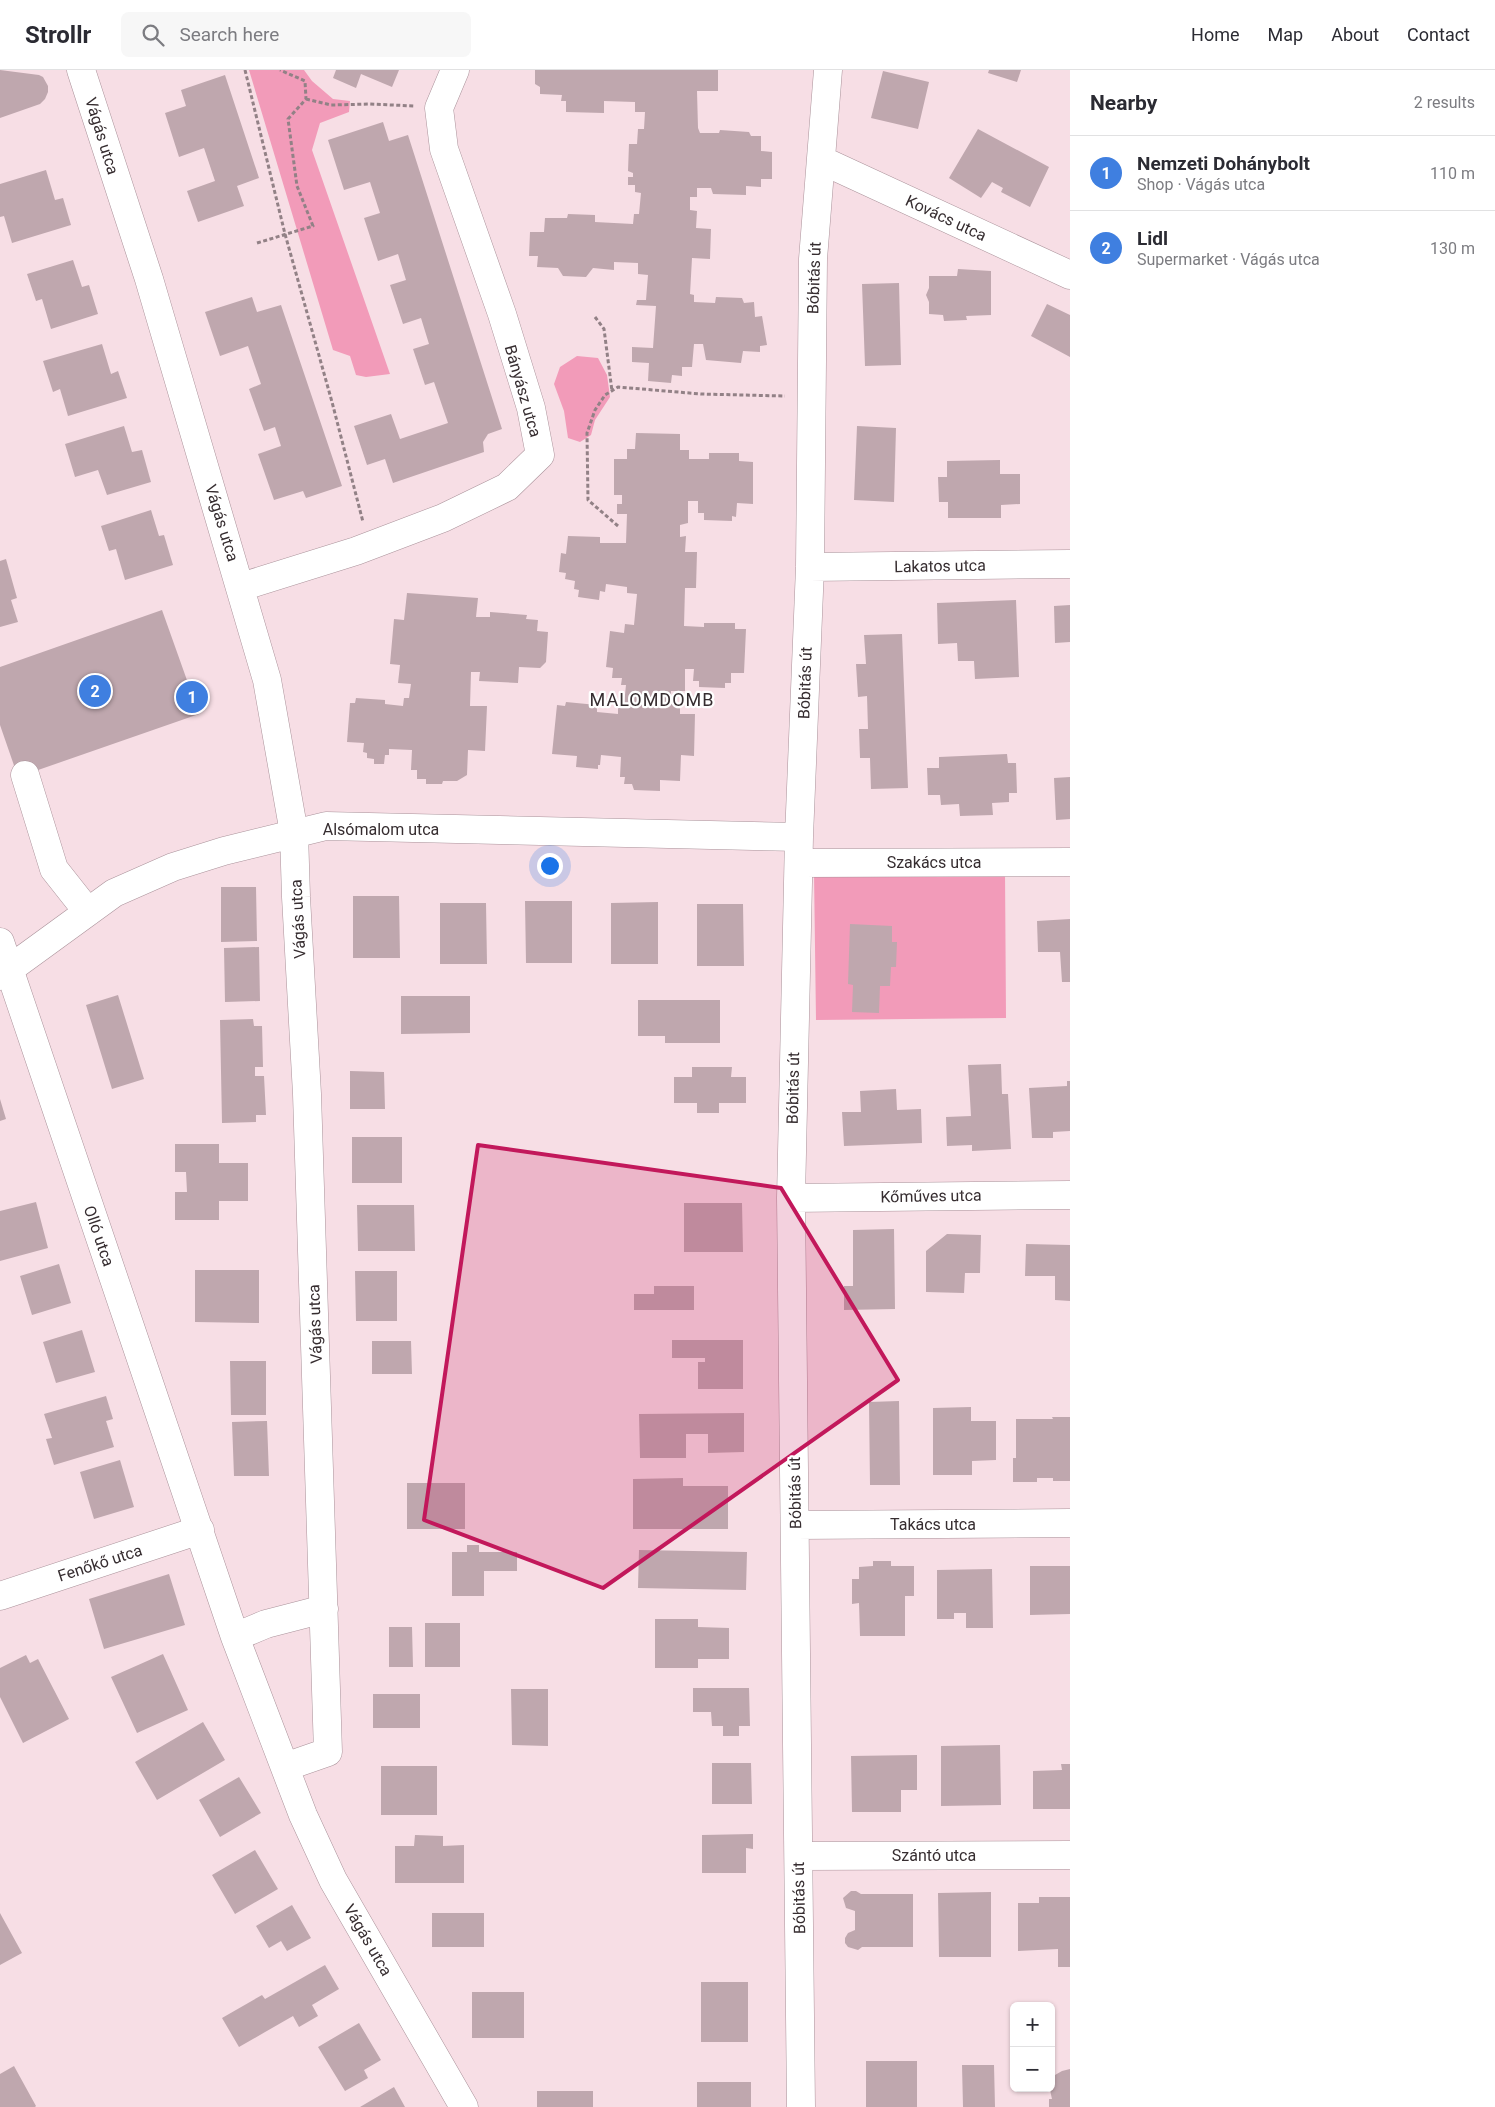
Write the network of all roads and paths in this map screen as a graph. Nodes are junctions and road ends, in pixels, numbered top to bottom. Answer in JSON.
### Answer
{"nodes":[{"id":1,"x":82,"y":70,"type":"edge"},
{"id":2,"x":245,"y":70,"type":"edge"},
{"id":3,"x":280,"y":70,"type":"edge"},
{"id":4,"x":455,"y":70,"type":"edge"},
{"id":5,"x":828,"y":70,"type":"edge"},
{"id":6,"x":306,"y":99,"type":"junction"},
{"id":7,"x":440,"y":106,"type":"junction"},
{"id":8,"x":821,"y":160,"type":"junction"},
{"id":9,"x":284,"y":234,"type":"junction"},
{"id":10,"x":257,"y":243,"type":"dead end"},
{"id":11,"x":1070,"y":275,"type":"edge"},
{"id":12,"x":595,"y":317,"type":"dead end"},
{"id":13,"x":612,"y":391,"type":"junction"},
{"id":14,"x":812,"y":396,"type":"junction"},
{"id":15,"x":618,"y":526,"type":"dead end"},
{"id":16,"x":369,"y":546,"type":"junction"},
{"id":17,"x":1070,"y":564,"type":"edge"},
{"id":18,"x":810,"y":568,"type":"junction"},
{"id":19,"x":241,"y":587,"type":"junction"},
{"id":20,"x":25,"y":775,"type":"dead end"},
{"id":21,"x":294,"y":833,"type":"junction"},
{"id":22,"x":799,"y":850,"type":"junction"},
{"id":23,"x":1070,"y":862,"type":"edge"},
{"id":24,"x":88,"y":912,"type":"junction"},
{"id":25,"x":0,"y":942,"type":"edge"},
{"id":26,"x":4,"y":973,"type":"edge"},
{"id":27,"x":1070,"y":1195,"type":"edge"},
{"id":28,"x":791,"y":1198,"type":"junction"},
{"id":29,"x":1070,"y":1523,"type":"edge"},
{"id":30,"x":796,"y":1525,"type":"junction"},
{"id":31,"x":200,"y":1530,"type":"junction"},
{"id":32,"x":0,"y":1596,"type":"edge"},
{"id":33,"x":324,"y":1609,"type":"junction"},
{"id":34,"x":235,"y":1637,"type":"junction"},
{"id":35,"x":285,"y":1767,"type":"junction"},
{"id":36,"x":1070,"y":1854,"type":"edge"},
{"id":37,"x":799,"y":1856,"type":"junction"},
{"id":38,"x":464,"y":2107,"type":"edge"},
{"id":39,"x":801,"y":2107,"type":"edge"}],
"edges":[{"from":1,"to":19,"type":"street","name":"Vágás utca"},
{"from":2,"to":9,"type":"path"},
{"from":3,"to":6,"type":"path"},
{"from":4,"to":7,"type":"street","name":"Bányász utca"},
{"from":5,"to":8,"type":"street","name":"Bóbitás út"},
{"from":6,"to":7,"type":"path"},
{"from":6,"to":9,"type":"path"},
{"from":7,"to":16,"type":"street","name":"Bányász utca"},
{"from":8,"to":11,"type":"street","name":"Kovács utca"},
{"from":8,"to":14,"type":"street","name":"Bóbitás út"},
{"from":9,"to":10,"type":"path"},
{"from":9,"to":16,"type":"path"},
{"from":12,"to":13,"type":"path"},
{"from":13,"to":14,"type":"path"},
{"from":13,"to":15,"type":"path"},
{"from":14,"to":18,"type":"street","name":"Bóbitás út"},
{"from":16,"to":19,"type":"street","name":"Bányász utca"},
{"from":17,"to":18,"type":"street","name":"Lakatos utca"},
{"from":18,"to":22,"type":"street","name":"Bóbitás út"},
{"from":19,"to":21,"type":"street","name":"Vágás utca"},
{"from":20,"to":24,"type":"street"},
{"from":21,"to":22,"type":"street","name":"Alsómalom utca"},
{"from":21,"to":24,"type":"street","name":"Alsómalom utca"},
{"from":21,"to":33,"type":"street","name":"Vágás utca"},
{"from":22,"to":23,"type":"street","name":"Szakács utca"},
{"from":22,"to":28,"type":"street","name":"Bóbitás út"},
{"from":24,"to":26,"type":"street","name":"Alsómalom utca"},
{"from":25,"to":26,"type":"street","name":"Olló utca"},
{"from":26,"to":31,"type":"street","name":"Olló utca"},
{"from":27,"to":28,"type":"street","name":"Kőműves utca"},
{"from":28,"to":30,"type":"street","name":"Bóbitás út"},
{"from":29,"to":30,"type":"street","name":"Takács utca"},
{"from":30,"to":37,"type":"street","name":"Bóbitás út"},
{"from":31,"to":32,"type":"street","name":"Fenőkő utca"},
{"from":31,"to":34,"type":"street","name":"Vágás utca"},
{"from":33,"to":34,"type":"street"},
{"from":33,"to":35,"type":"street","name":"Vágás utca"},
{"from":34,"to":35,"type":"street","name":"Vágás utca"},
{"from":35,"to":38,"type":"street","name":"Vágás utca"},
{"from":36,"to":37,"type":"street","name":"Szántó utca"},
{"from":37,"to":39,"type":"street","name":"Bóbitás út"}]}
